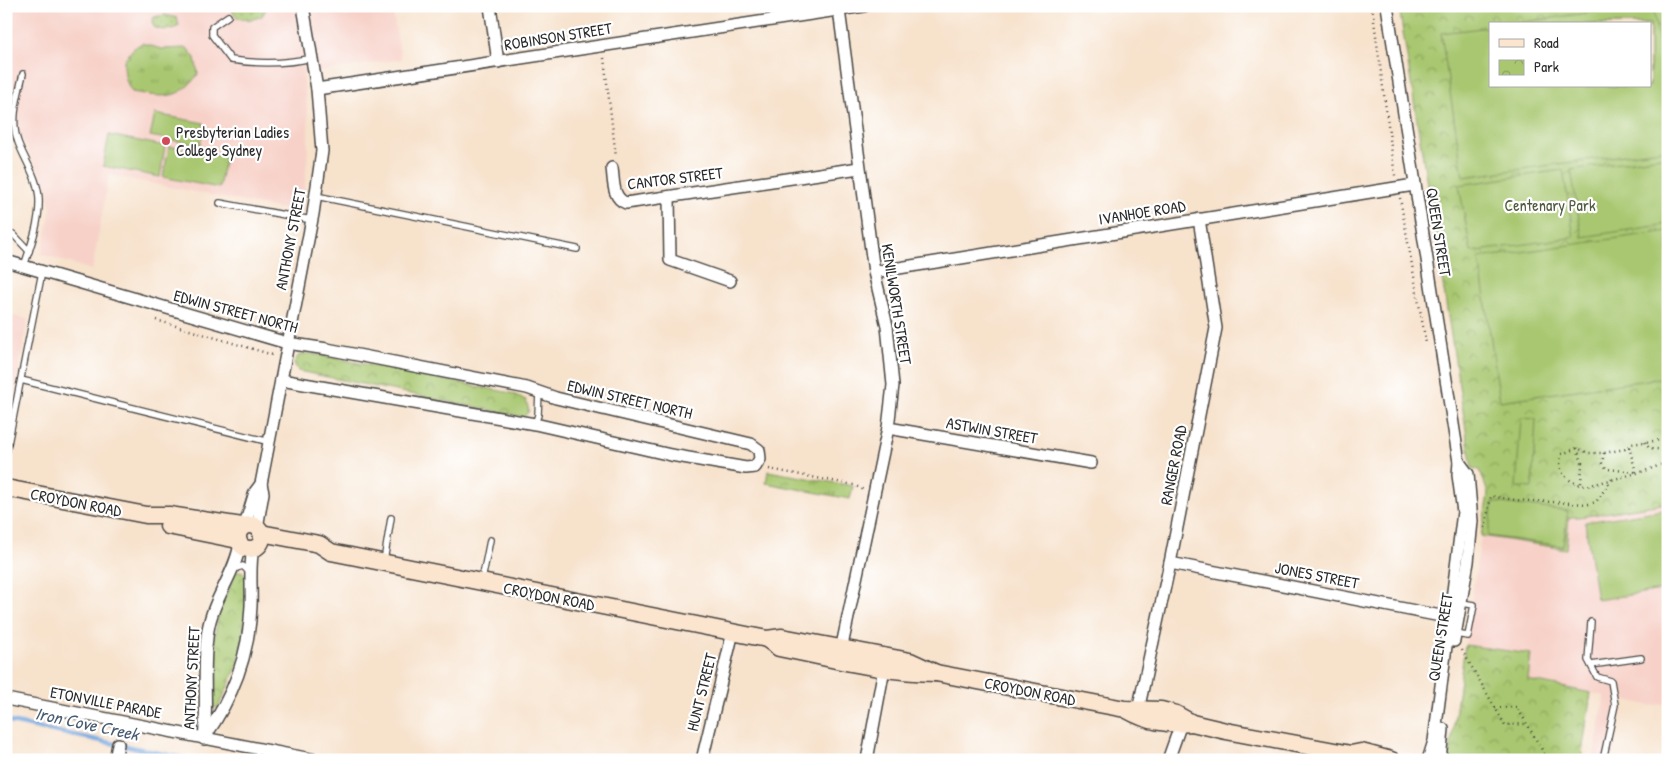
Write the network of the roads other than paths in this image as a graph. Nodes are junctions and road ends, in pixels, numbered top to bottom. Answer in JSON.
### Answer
{"nodes":[{"id":1,"x":303,"y":6,"type":"edge"},
{"id":2,"x":490,"y":6,"type":"edge"},
{"id":3,"x":864,"y":6,"type":"edge"},
{"id":4,"x":1387,"y":6,"type":"edge"},
{"id":5,"x":860,"y":7,"type":"edge"},
{"id":6,"x":839,"y":10,"type":"junction"},
{"id":7,"x":228,"y":16,"type":"dead end"},
{"id":8,"x":312,"y":58,"type":"junction"},
{"id":9,"x":498,"y":62,"type":"junction"},
{"id":10,"x":23,"y":74,"type":"dead end"},
{"id":11,"x":317,"y":89,"type":"junction"},
{"id":12,"x":6,"y":118,"type":"edge"},
{"id":13,"x":14,"y":120,"type":"junction"},
{"id":14,"x":612,"y":168,"type":"road end"},
{"id":15,"x":859,"y":168,"type":"junction"},
{"id":16,"x":1414,"y":184,"type":"junction"},
{"id":17,"x":316,"y":196,"type":"junction"},
{"id":18,"x":669,"y":197,"type":"junction"},
{"id":19,"x":220,"y":203,"type":"dead end"},
{"id":20,"x":1199,"y":219,"type":"junction"},
{"id":21,"x":312,"y":220,"type":"junction"},
{"id":22,"x":6,"y":232,"type":"edge"},
{"id":23,"x":577,"y":249,"type":"dead end"},
{"id":24,"x":29,"y":251,"type":"junction"},
{"id":25,"x":6,"y":261,"type":"edge"},
{"id":26,"x":24,"y":266,"type":"junction"},
{"id":27,"x":42,"y":272,"type":"junction"},
{"id":28,"x":874,"y":272,"type":"junction"},
{"id":29,"x":730,"y":281,"type":"dead end"},
{"id":30,"x":287,"y":343,"type":"junction"},
{"id":31,"x":22,"y":380,"type":"junction"},
{"id":32,"x":282,"y":380,"type":"junction"},
{"id":33,"x":539,"y":392,"type":"junction"},
{"id":34,"x":535,"y":424,"type":"junction"},
{"id":35,"x":888,"y":428,"type":"junction"},
{"id":36,"x":270,"y":442,"type":"junction"},
{"id":37,"x":6,"y":454,"type":"edge"},
{"id":38,"x":1459,"y":462,"type":"junction"},
{"id":39,"x":1091,"y":463,"type":"dead end"},
{"id":40,"x":6,"y":488,"type":"edge"},
{"id":41,"x":391,"y":518,"type":"dead end"},
{"id":42,"x":249,"y":536,"type":"junction"},
{"id":43,"x":490,"y":540,"type":"dead end"},
{"id":44,"x":384,"y":563,"type":"junction"},
{"id":45,"x":1170,"y":563,"type":"junction"},
{"id":46,"x":231,"y":570,"type":"junction"},
{"id":47,"x":251,"y":575,"type":"junction"},
{"id":48,"x":482,"y":583,"type":"junction"},
{"id":49,"x":1462,"y":603,"type":"junction"},
{"id":50,"x":1454,"y":618,"type":"junction"},
{"id":51,"x":1591,"y":622,"type":"dead end"},
{"id":52,"x":733,"y":632,"type":"junction"},
{"id":53,"x":1454,"y":638,"type":"junction"},
{"id":54,"x":840,"y":654,"type":"junction"},
{"id":55,"x":1641,"y":658,"type":"dead end"},
{"id":56,"x":885,"y":663,"type":"junction"},
{"id":57,"x":1591,"y":665,"type":"junction"},
{"id":58,"x":6,"y":699,"type":"edge"},
{"id":59,"x":206,"y":711,"type":"junction"},
{"id":60,"x":1133,"y":711,"type":"junction"},
{"id":61,"x":222,"y":712,"type":"junction"},
{"id":62,"x":1186,"y":721,"type":"junction"},
{"id":63,"x":204,"y":739,"type":"junction"},
{"id":64,"x":118,"y":744,"type":"dead end"},
{"id":65,"x":1354,"y":757,"type":"edge"},
{"id":66,"x":115,"y":760,"type":"edge"},
{"id":67,"x":316,"y":760,"type":"edge"},
{"id":68,"x":702,"y":760,"type":"edge"},
{"id":69,"x":867,"y":760,"type":"edge"},
{"id":70,"x":1168,"y":760,"type":"edge"},
{"id":71,"x":1391,"y":760,"type":"edge"},
{"id":72,"x":1428,"y":760,"type":"edge"},
{"id":73,"x":1440,"y":760,"type":"edge"},
{"id":74,"x":1603,"y":760,"type":"edge"}],
"edges":[{"from":1,"to":8,"type":"street","name":"ANTHONY STREET"},
{"from":2,"to":9,"type":"street"},
{"from":3,"to":5,"type":"street","name":"ROBINSON STREET"},
{"from":4,"to":16,"type":"street","name":"QUEEN STREET"},
{"from":5,"to":6,"type":"street","name":"ROBINSON STREET"},
{"from":6,"to":9,"type":"street","name":"ROBINSON STREET"},
{"from":6,"to":15,"type":"street","name":"KENILWORTH STREET"},
{"from":7,"to":8,"type":"lane"},
{"from":8,"to":11,"type":"street","name":"ANTHONY STREET"},
{"from":9,"to":11,"type":"street","name":"ROBINSON STREET"},
{"from":10,"to":13,"type":"lane"},
{"from":11,"to":17,"type":"street","name":"ANTHONY STREET"},
{"from":12,"to":13,"type":"lane"},
{"from":13,"to":24,"type":"lane"},
{"from":14,"to":18,"type":"street","name":"CANTOR STREET"},
{"from":15,"to":18,"type":"street","name":"CANTOR STREET"},
{"from":15,"to":28,"type":"street","name":"KENILWORTH STREET"},
{"from":16,"to":20,"type":"street","name":"IVANHOE ROAD"},
{"from":16,"to":38,"type":"street","name":"QUEEN STREET"},
{"from":17,"to":21,"type":"street","name":"ANTHONY STREET"},
{"from":17,"to":23,"type":"lane"},
{"from":18,"to":29,"type":"street"},
{"from":19,"to":21,"type":"lane"},
{"from":20,"to":28,"type":"street","name":"IVANHOE ROAD"},
{"from":20,"to":45,"type":"street","name":"RANGER ROAD"},
{"from":21,"to":30,"type":"street","name":"ANTHONY STREET"},
{"from":22,"to":24,"type":"lane"},
{"from":24,"to":26,"type":"lane"},
{"from":25,"to":26,"type":"street","name":"EDWIN STREET NORTH"},
{"from":26,"to":27,"type":"street","name":"EDWIN STREET NORTH"},
{"from":27,"to":30,"type":"street","name":"EDWIN STREET NORTH"},
{"from":27,"to":31,"type":"lane"},
{"from":28,"to":35,"type":"street","name":"KENILWORTH STREET"},
{"from":30,"to":32,"type":"street","name":"ANTHONY STREET"},
{"from":30,"to":33,"type":"street","name":"EDWIN STREET NORTH"},
{"from":31,"to":36,"type":"lane"},
{"from":31,"to":37,"type":"lane"},
{"from":32,"to":34,"type":"street"},
{"from":32,"to":36,"type":"street","name":"ANTHONY STREET"},
{"from":33,"to":34,"type":"lane"},
{"from":33,"to":34,"type":"street","name":"EDWIN STREET NORTH"},
{"from":35,"to":39,"type":"street","name":"ASTWIN STREET"},
{"from":35,"to":54,"type":"street","name":"KENILWORTH STREET"},
{"from":36,"to":42,"type":"street","name":"ANTHONY STREET"},
{"from":38,"to":49,"type":"street","name":"QUEEN STREET"},
{"from":38,"to":50,"type":"street","name":"QUEEN STREET"},
{"from":40,"to":42,"type":"street","name":"CROYDON ROAD"},
{"from":41,"to":44,"type":"lane"},
{"from":42,"to":44,"type":"street","name":"CROYDON ROAD"},
{"from":42,"to":46,"type":"street","name":"ANTHONY STREET"},
{"from":42,"to":47,"type":"street","name":"ANTHONY STREET"},
{"from":43,"to":48,"type":"lane"},
{"from":44,"to":48,"type":"street","name":"CROYDON ROAD"},
{"from":45,"to":50,"type":"street","name":"JONES STREET"},
{"from":45,"to":60,"type":"street","name":"RANGER ROAD"},
{"from":46,"to":47,"type":"lane"},
{"from":46,"to":59,"type":"street","name":"ANTHONY STREET"},
{"from":47,"to":61,"type":"street","name":"ANTHONY STREET"},
{"from":48,"to":52,"type":"street","name":"CROYDON ROAD"},
{"from":49,"to":50,"type":"street","name":"QUEEN STREET"},
{"from":49,"to":53,"type":"lane"},
{"from":50,"to":53,"type":"street","name":"QUEEN STREET"},
{"from":50,"to":72,"type":"street","name":"QUEEN STREET"},
{"from":51,"to":57,"type":"lane"},
{"from":52,"to":54,"type":"street","name":"CROYDON ROAD"},
{"from":52,"to":68,"type":"street","name":"HUNT STREET"},
{"from":53,"to":73,"type":"street","name":"QUEEN STREET"},
{"from":54,"to":56,"type":"street","name":"CROYDON ROAD"},
{"from":55,"to":57,"type":"lane"},
{"from":56,"to":60,"type":"street","name":"CROYDON ROAD"},
{"from":56,"to":69,"type":"street"},
{"from":57,"to":74,"type":"lane"},
{"from":58,"to":63,"type":"street","name":"ETONVILLE PARADE"},
{"from":59,"to":61,"type":"lane"},
{"from":59,"to":63,"type":"street","name":"ANTHONY STREET"},
{"from":60,"to":62,"type":"street","name":"CROYDON ROAD"},
{"from":61,"to":63,"type":"street","name":"ANTHONY STREET"},
{"from":62,"to":65,"type":"street","name":"CROYDON ROAD"},
{"from":62,"to":70,"type":"street"},
{"from":63,"to":67,"type":"street","name":"ETONVILLE PARADE"},
{"from":64,"to":66,"type":"street"},
{"from":65,"to":71,"type":"street","name":"CROYDON ROAD"}]}
